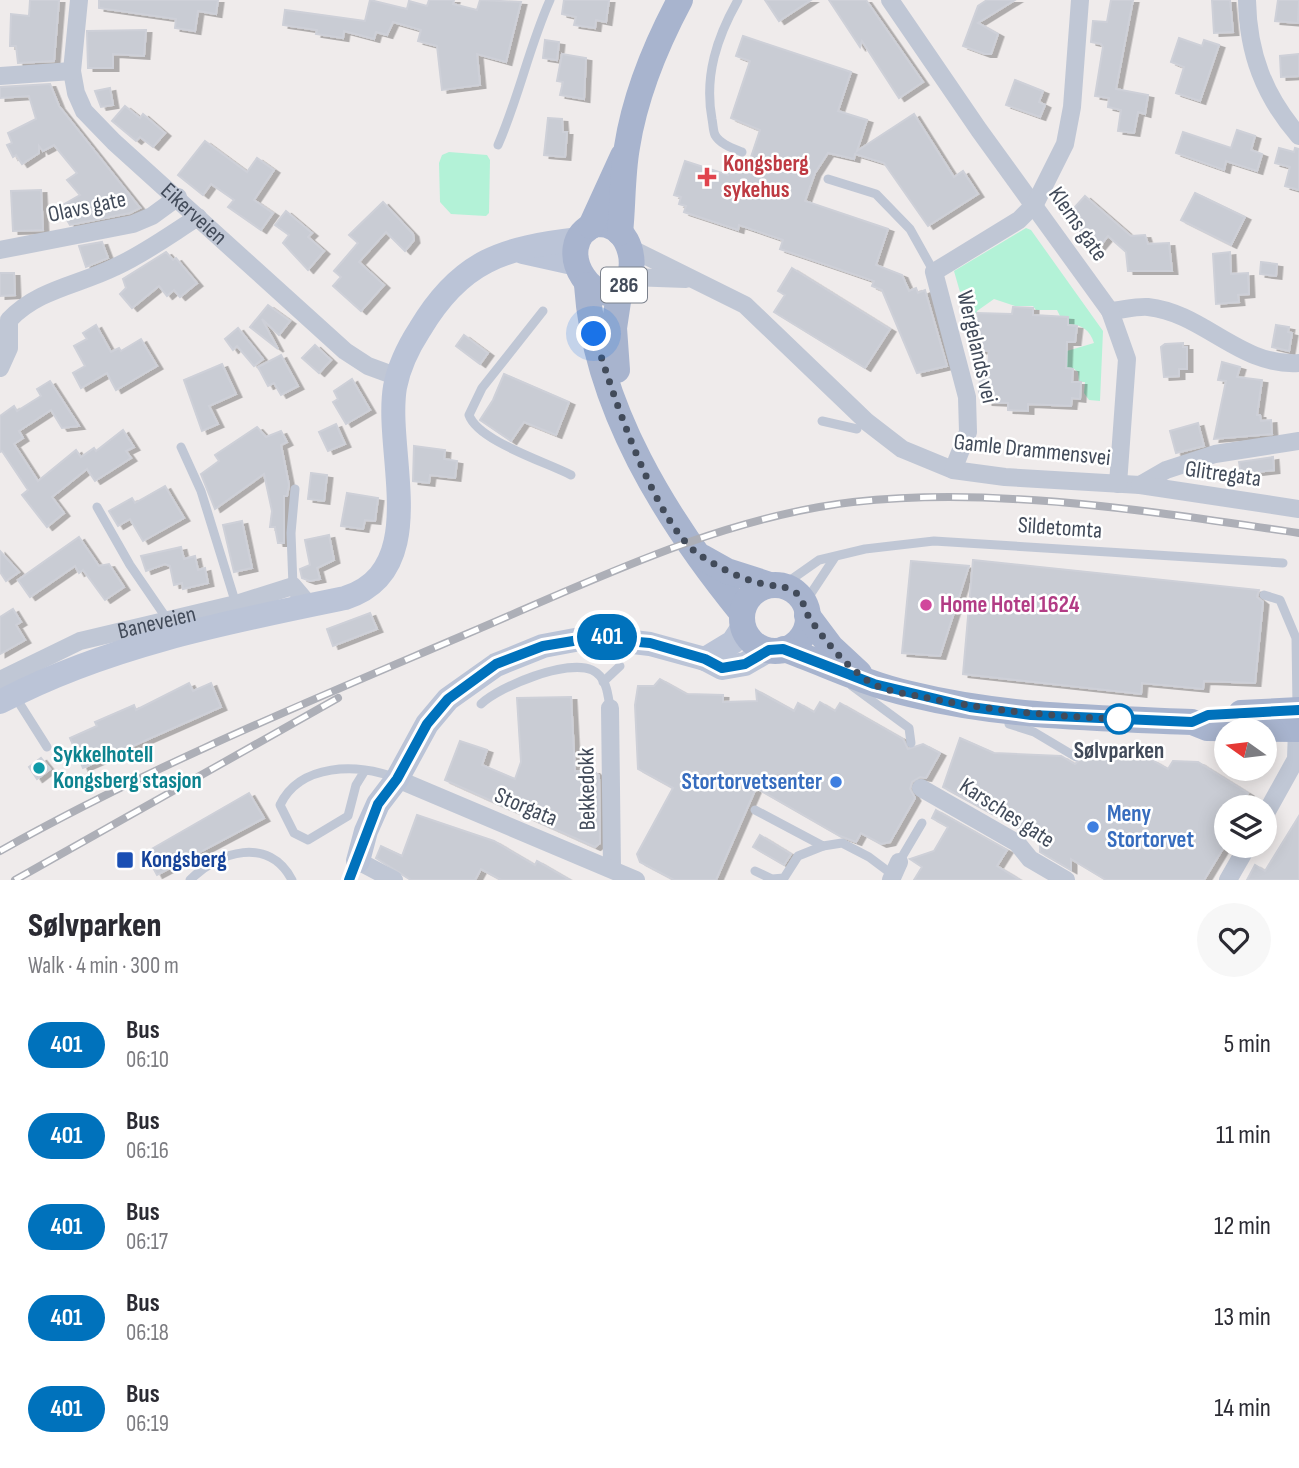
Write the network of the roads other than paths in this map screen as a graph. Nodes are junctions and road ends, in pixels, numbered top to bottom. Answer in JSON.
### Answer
{"nodes":[{"id":1,"x":79,"y":0,"type":"edge"},
{"id":2,"x":550,"y":0,"type":"edge"},
{"id":3,"x":680,"y":0,"type":"edge"},
{"id":4,"x":738,"y":0,"type":"edge"},
{"id":5,"x":890,"y":0,"type":"edge"},
{"id":6,"x":1080,"y":0,"type":"edge"},
{"id":7,"x":1248,"y":0,"type":"edge"},
{"id":8,"x":72,"y":71,"type":"junction"},
{"id":9,"x":0,"y":76,"type":"edge"},
{"id":10,"x":1299,"y":136,"type":"edge"},
{"id":11,"x":498,"y":145,"type":"dead end"},
{"id":12,"x":626,"y":148,"type":"junction"},
{"id":13,"x":742,"y":152,"type":"dead end"},
{"id":14,"x":828,"y":179,"type":"dead end"},
{"id":15,"x":178,"y":197,"type":"junction"},
{"id":16,"x":1035,"y":204,"type":"junction"},
{"id":17,"x":198,"y":217,"type":"junction"},
{"id":18,"x":625,"y":241,"type":"junction"},
{"id":19,"x":0,"y":250,"type":"edge"},
{"id":20,"x":583,"y":254,"type":"junction"},
{"id":21,"x":934,"y":272,"type":"junction"},
{"id":22,"x":693,"y":280,"type":"junction"},
{"id":23,"x":625,"y":282,"type":"junction"},
{"id":24,"x":543,"y":311,"type":"dead end"},
{"id":25,"x":1110,"y":311,"type":"junction"},
{"id":26,"x":1299,"y":363,"type":"edge"},
{"id":27,"x":0,"y":368,"type":"edge"},
{"id":28,"x":398,"y":377,"type":"junction"},
{"id":29,"x":619,"y":411,"type":"junction"},
{"id":30,"x":822,"y":421,"type":"dead end"},
{"id":31,"x":857,"y":429,"type":"dead end"},
{"id":32,"x":1299,"y":442,"type":"edge"},
{"id":33,"x":181,"y":447,"type":"dead end"},
{"id":34,"x":953,"y":470,"type":"junction"},
{"id":35,"x":570,"y":475,"type":"dead end"},
{"id":36,"x":1118,"y":484,"type":"junction"},
{"id":37,"x":1140,"y":485,"type":"junction"},
{"id":38,"x":295,"y":489,"type":"dead end"},
{"id":39,"x":97,"y":507,"type":"dead end"},
{"id":40,"x":1299,"y":509,"type":"edge"},
{"id":41,"x":698,"y":554,"type":"junction"},
{"id":42,"x":835,"y":557,"type":"junction"},
{"id":43,"x":1283,"y":563,"type":"dead end"},
{"id":44,"x":293,"y":586,"type":"junction"},
{"id":45,"x":776,"y":586,"type":"junction"},
{"id":46,"x":1264,"y":595,"type":"dead end"},
{"id":47,"x":236,"y":604,"type":"junction"},
{"id":48,"x":309,"y":605,"type":"junction"},
{"id":49,"x":806,"y":610,"type":"junction"},
{"id":50,"x":167,"y":620,"type":"junction"},
{"id":51,"x":743,"y":620,"type":"junction"},
{"id":52,"x":1297,"y":638,"type":"edge"},
{"id":53,"x":776,"y":650,"type":"junction"},
{"id":54,"x":705,"y":659,"type":"junction"},
{"id":55,"x":620,"y":666,"type":"dead end"},
{"id":56,"x":829,"y":668,"type":"junction"},
{"id":57,"x":868,"y":681,"type":"junction"},
{"id":58,"x":603,"y":682,"type":"junction"},
{"id":59,"x":3,"y":686,"type":"edge"},
{"id":60,"x":481,"y":704,"type":"dead end"},
{"id":61,"x":610,"y":708,"type":"joint"},
{"id":62,"x":1298,"y":720,"type":"edge"},
{"id":63,"x":997,"y":722,"type":"dead end"},
{"id":64,"x":911,"y":743,"type":"dead end"},
{"id":65,"x":47,"y":747,"type":"dead end"},
{"id":66,"x":1076,"y":757,"type":"dead end"},
{"id":67,"x":364,"y":772,"type":"junction"},
{"id":68,"x":397,"y":779,"type":"junction"},
{"id":69,"x":921,"y":788,"type":"dead end"},
{"id":70,"x":1276,"y":795,"type":"edge"},
{"id":71,"x":755,"y":810,"type":"dead end"},
{"id":72,"x":922,"y":823,"type":"dead end"},
{"id":73,"x":823,"y":845,"type":"junction"},
{"id":74,"x":1241,"y":858,"type":"edge"},
{"id":75,"x":612,"y":869,"type":"junction"},
{"id":76,"x":354,"y":871,"type":"edge"},
{"id":77,"x":755,"y":871,"type":"dead end"},
{"id":78,"x":895,"y":873,"type":"edge"},
{"id":79,"x":190,"y":880,"type":"edge"},
{"id":80,"x":292,"y":880,"type":"edge"},
{"id":81,"x":394,"y":880,"type":"edge"},
{"id":82,"x":636,"y":880,"type":"edge"},
{"id":83,"x":1066,"y":880,"type":"edge"},
{"id":84,"x":1228,"y":880,"type":"edge"}],
"edges":[{"from":1,"to":8,"type":"street","name":"Eikerveien"},
{"from":2,"to":11,"type":"lane"},
{"from":3,"to":12,"type":"main road","number":"286"},
{"from":4,"to":13,"type":"lane"},
{"from":5,"to":16,"type":"street","name":"Klems gate"},
{"from":6,"to":16,"type":"street","name":"Wergelands vei"},
{"from":7,"to":10,"type":"street"},
{"from":8,"to":9,"type":"street"},
{"from":8,"to":15,"type":"street","name":"Eikerveien"},
{"from":12,"to":18,"type":"main road","number":"286"},
{"from":12,"to":20,"type":"main road","number":"286"},
{"from":14,"to":21,"type":"lane"},
{"from":15,"to":17,"type":"street","name":"Eikerveien"},
{"from":15,"to":19,"type":"street","name":"Olavs gate"},
{"from":16,"to":21,"type":"street","name":"Wergelands vei"},
{"from":16,"to":25,"type":"street","name":"Klems gate"},
{"from":17,"to":27,"type":"street"},
{"from":17,"to":28,"type":"street","name":"Eikerveien"},
{"from":18,"to":20,"type":"main road"},
{"from":18,"to":22,"type":"street","name":"Gamle Drammensvei"},
{"from":18,"to":23,"type":"main road","number":"286"},
{"from":20,"to":23,"type":"main road","number":"286"},
{"from":20,"to":28,"type":"main road"},
{"from":20,"to":29,"type":"main road","number":"286"},
{"from":21,"to":34,"type":"street","name":"Wergelands vei"},
{"from":22,"to":23,"type":"street","name":"Gamle Drammensvei"},
{"from":22,"to":34,"type":"street","name":"Gamle Drammensvei"},
{"from":23,"to":29,"type":"main road","number":"286"},
{"from":24,"to":35,"type":"lane"},
{"from":25,"to":26,"type":"street"},
{"from":25,"to":36,"type":"street","name":"Klems gate"},
{"from":28,"to":48,"type":"main road","name":"Baneveien"},
{"from":29,"to":41,"type":"main road","number":"286"},
{"from":30,"to":31,"type":"lane"},
{"from":32,"to":37,"type":"street","name":"Gamle Drammensvei"},
{"from":33,"to":47,"type":"lane"},
{"from":34,"to":36,"type":"street","name":"Gamle Drammensvei"},
{"from":36,"to":37,"type":"street","name":"Gamle Drammensvei"},
{"from":37,"to":40,"type":"street","name":"Glitregata"},
{"from":38,"to":44,"type":"lane"},
{"from":39,"to":50,"type":"lane"},
{"from":41,"to":45,"type":"main road","number":"286"},
{"from":41,"to":51,"type":"main road","number":"286"},
{"from":42,"to":43,"type":"lane","name":"Sildetomta"},
{"from":42,"to":45,"type":"lane","name":"Sildetomta"},
{"from":42,"to":49,"type":"lane"},
{"from":44,"to":47,"type":"street","name":"Baneveien"},
{"from":44,"to":48,"type":"street"},
{"from":45,"to":49,"type":"main road","number":"286"},
{"from":45,"to":51,"type":"main road"},
{"from":46,"to":52,"type":"lane"},
{"from":47,"to":50,"type":"street","name":"Baneveien"},
{"from":48,"to":59,"type":"main road","name":"Baneveien"},
{"from":49,"to":53,"type":"main road"},
{"from":49,"to":57,"type":"main road","number":"286"},
{"from":50,"to":59,"type":"street","name":"Baneveien"},
{"from":51,"to":53,"type":"main road","number":"286"},
{"from":51,"to":54,"type":"main road"},
{"from":52,"to":62,"type":"lane"},
{"from":53,"to":54,"type":"main road"},
{"from":53,"to":56,"type":"main road","number":"286"},
{"from":54,"to":68,"type":"main road"},
{"from":55,"to":58,"type":"lane"},
{"from":56,"to":57,"type":"main road","number":"286"},
{"from":56,"to":64,"type":"lane"},
{"from":57,"to":62,"type":"main road","number":"286"},
{"from":58,"to":60,"type":"lane"},
{"from":58,"to":61,"type":"lane"},
{"from":59,"to":65,"type":"lane"},
{"from":61,"to":75,"type":"street","name":"Bekkedokk"},
{"from":62,"to":70,"type":"street"},
{"from":63,"to":66,"type":"lane"},
{"from":67,"to":67,"type":"lane"},
{"from":67,"to":68,"type":"lane"},
{"from":68,"to":75,"type":"street","name":"Storgata"},
{"from":68,"to":76,"type":"main road"},
{"from":69,"to":83,"type":"street","name":"Karsches gate"},
{"from":71,"to":73,"type":"lane"},
{"from":72,"to":78,"type":"lane"},
{"from":73,"to":77,"type":"lane"},
{"from":73,"to":78,"type":"lane"},
{"from":74,"to":84,"type":"street"},
{"from":75,"to":82,"type":"street","name":"Storgata"},
{"from":76,"to":81,"type":"street"},
{"from":79,"to":80,"type":"lane"}]}
